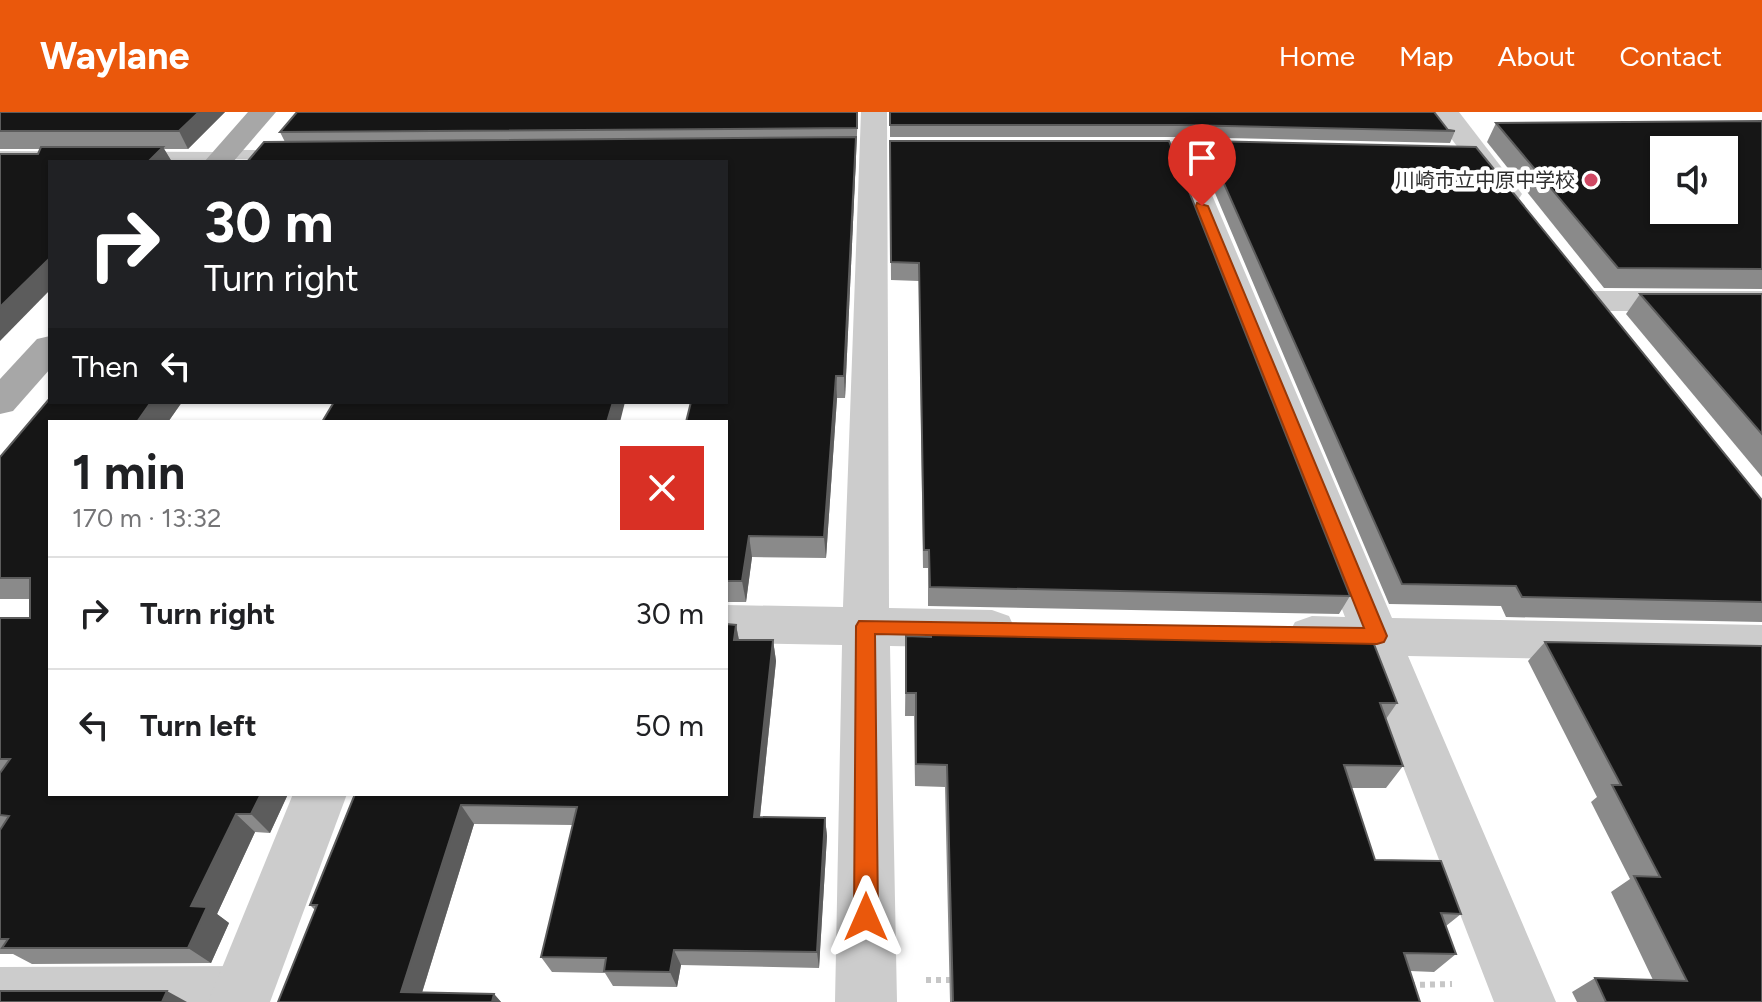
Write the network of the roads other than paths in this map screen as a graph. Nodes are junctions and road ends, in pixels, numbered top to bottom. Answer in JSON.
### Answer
{"nodes":[{"id":1,"x":263,"y":112,"type":"edge"},
{"id":2,"x":1445,"y":112,"type":"edge"},
{"id":3,"x":876,"y":141,"type":"edge"},
{"id":4,"x":1177,"y":149,"type":"dead end"},
{"id":5,"x":300,"y":155,"type":"edge"},
{"id":6,"x":1445,"y":155,"type":"edge"},
{"id":7,"x":1476,"y":155,"type":"junction"},
{"id":8,"x":220,"y":159,"type":"edge"},
{"id":9,"x":0,"y":160,"type":"edge"},
{"id":10,"x":1529,"y":221,"type":"edge"},
{"id":11,"x":1762,"y":301,"type":"edge"},
{"id":12,"x":1623,"y":338,"type":"edge"},
{"id":13,"x":48,"y":349,"type":"edge"},
{"id":14,"x":0,"y":402,"type":"edge"},
{"id":15,"x":728,"y":624,"type":"edge"},
{"id":16,"x":866,"y":626,"type":"junction"},
{"id":17,"x":1031,"y":630,"type":"edge"},
{"id":18,"x":1267,"y":634,"type":"edge"},
{"id":19,"x":1377,"y":636,"type":"junction"},
{"id":20,"x":1762,"y":644,"type":"edge"},
{"id":21,"x":319,"y":796,"type":"edge"},
{"id":22,"x":0,"y":985,"type":"edge"},
{"id":23,"x":866,"y":990,"type":"edge"},
{"id":24,"x":1521,"y":992,"type":"edge"},
{"id":25,"x":243,"y":993,"type":"edge"}],
"edges":[{"from":1,"to":8,"type":"main road"},
{"from":2,"to":7,"type":"street"},
{"from":3,"to":16,"type":"street"},
{"from":4,"to":19,"type":"street"},
{"from":5,"to":8,"type":"lane"},
{"from":6,"to":7,"type":"street"},
{"from":7,"to":10,"type":"street"},
{"from":8,"to":9,"type":"street"},
{"from":11,"to":12,"type":"street"},
{"from":13,"to":14,"type":"main road"},
{"from":15,"to":16,"type":"street"},
{"from":16,"to":17,"type":"street"},
{"from":16,"to":23,"type":"street"},
{"from":18,"to":19,"type":"street"},
{"from":19,"to":20,"type":"street"},
{"from":19,"to":24,"type":"street"},
{"from":21,"to":25,"type":"street"},
{"from":22,"to":25,"type":"lane"}]}
